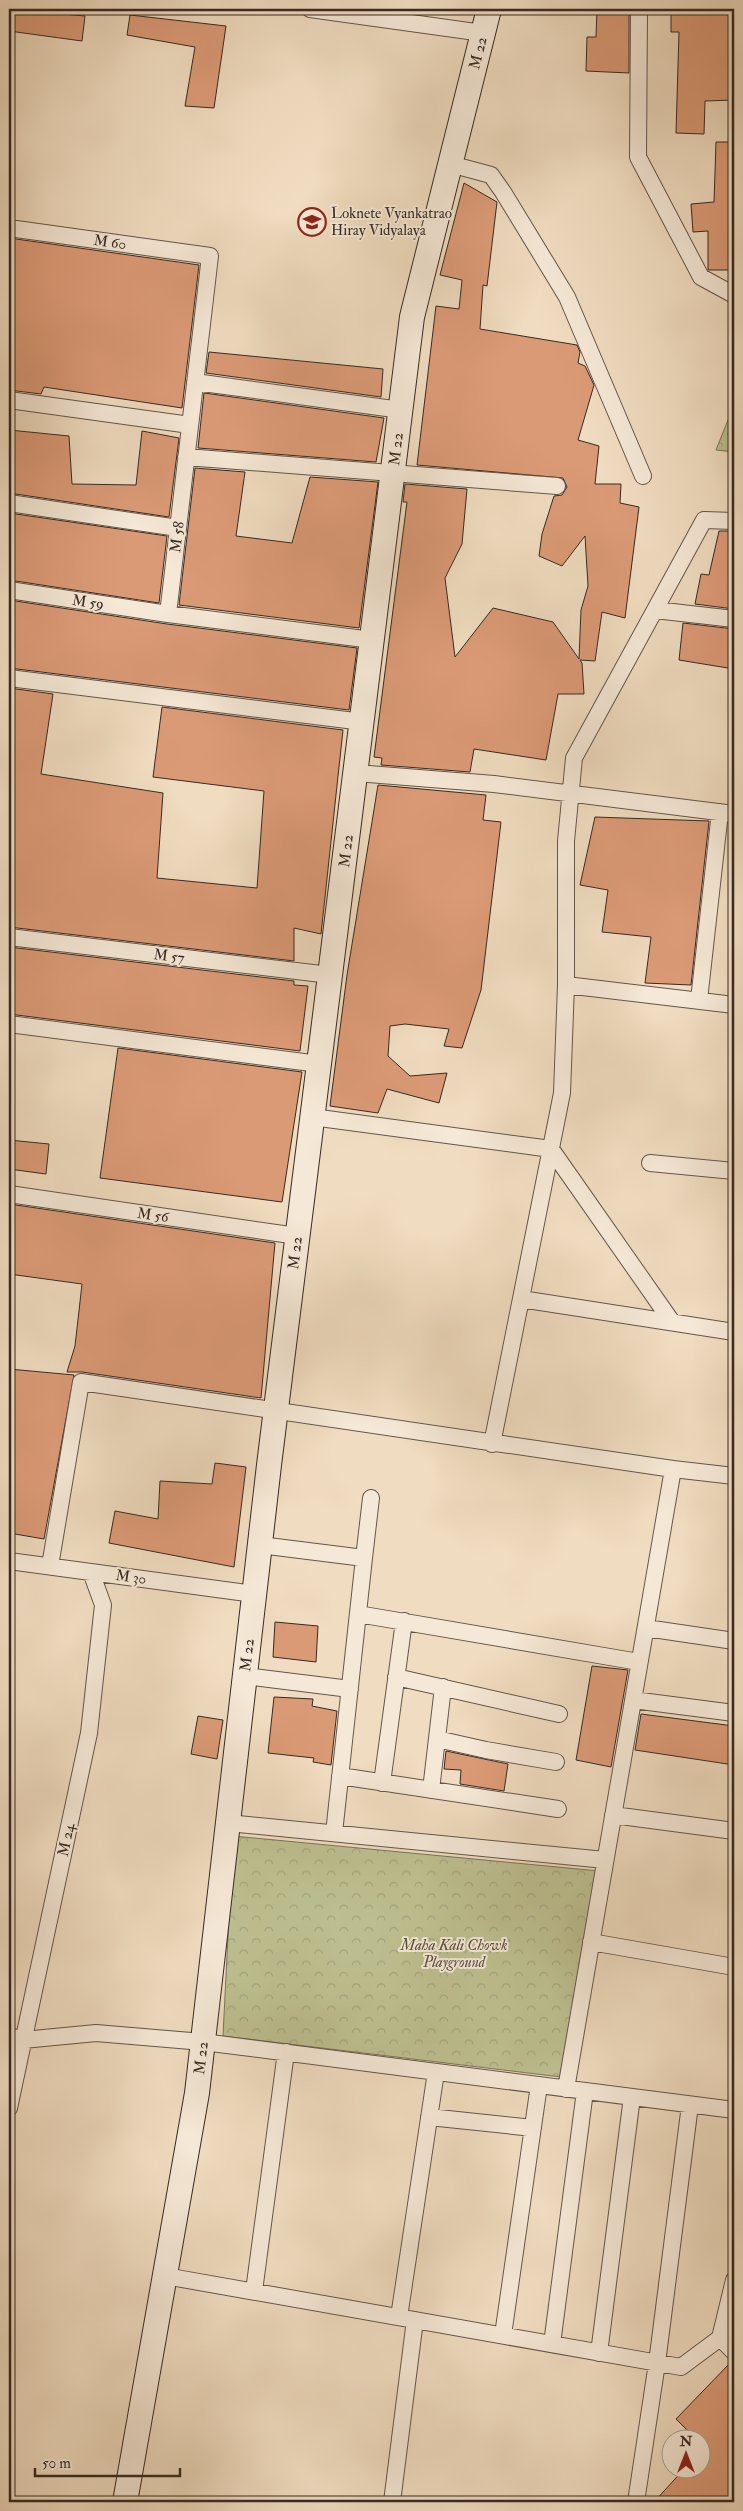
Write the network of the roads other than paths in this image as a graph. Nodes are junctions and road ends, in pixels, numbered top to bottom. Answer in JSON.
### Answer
{"nodes":[{"id":1,"x":310,"y":9,"type":"edge"},
{"id":2,"x":489,"y":9,"type":"edge"},
{"id":3,"x":640,"y":9,"type":"edge"},
{"id":4,"x":483,"y":33,"type":"junction"},
{"id":5,"x":450,"y":164,"type":"junction"},
{"id":6,"x":9,"y":228,"type":"edge"},
{"id":7,"x":210,"y":256,"type":"joint"},
{"id":8,"x":734,"y":294,"type":"edge"},
{"id":9,"x":195,"y":382,"type":"junction"},
{"id":10,"x":9,"y":400,"type":"edge"},
{"id":11,"x":401,"y":410,"type":"junction"},
{"id":12,"x":190,"y":425,"type":"junction"},
{"id":13,"x":186,"y":457,"type":"junction"},
{"id":14,"x":393,"y":473,"type":"junction"},
{"id":15,"x":643,"y":476,"type":"dead end"},
{"id":16,"x":557,"y":486,"type":"dead end"},
{"id":17,"x":9,"y":503,"type":"edge"},
{"id":18,"x":734,"y":521,"type":"edge"},
{"id":19,"x":178,"y":528,"type":"junction"},
{"id":20,"x":9,"y":590,"type":"edge"},
{"id":21,"x":655,"y":610,"type":"junction"},
{"id":22,"x":168,"y":614,"type":"junction"},
{"id":23,"x":734,"y":619,"type":"edge"},
{"id":24,"x":372,"y":640,"type":"junction"},
{"id":25,"x":9,"y":678,"type":"edge"},
{"id":26,"x":363,"y":722,"type":"junction"},
{"id":27,"x":356,"y":773,"type":"junction"},
{"id":28,"x":571,"y":794,"type":"junction"},
{"id":29,"x":727,"y":813,"type":"edge"},
{"id":30,"x":9,"y":937,"type":"edge"},
{"id":31,"x":330,"y":975,"type":"junction"},
{"id":32,"x":566,"y":985,"type":"junction"},
{"id":33,"x":699,"y":1000,"type":"junction"},
{"id":34,"x":734,"y":1005,"type":"edge"},
{"id":35,"x":9,"y":1024,"type":"edge"},
{"id":36,"x":319,"y":1064,"type":"junction"},
{"id":37,"x":312,"y":1117,"type":"junction"},
{"id":38,"x":551,"y":1149,"type":"junction"},
{"id":39,"x":650,"y":1163,"type":"dead end"},
{"id":40,"x":734,"y":1171,"type":"edge"},
{"id":41,"x":9,"y":1194,"type":"edge"},
{"id":42,"x":297,"y":1236,"type":"junction"},
{"id":43,"x":521,"y":1299,"type":"junction"},
{"id":44,"x":672,"y":1322,"type":"junction"},
{"id":45,"x":734,"y":1332,"type":"edge"},
{"id":46,"x":276,"y":1410,"type":"junction"},
{"id":47,"x":492,"y":1444,"type":"junction"},
{"id":48,"x":673,"y":1469,"type":"junction"},
{"id":49,"x":734,"y":1476,"type":"edge"},
{"id":50,"x":370,"y":1498,"type":"dead end"},
{"id":51,"x":260,"y":1545,"type":"junction"},
{"id":52,"x":364,"y":1558,"type":"junction"},
{"id":53,"x":9,"y":1561,"type":"edge"},
{"id":54,"x":50,"y":1566,"type":"junction"},
{"id":55,"x":91,"y":1572,"type":"junction"},
{"id":56,"x":254,"y":1594,"type":"junction"},
{"id":57,"x":358,"y":1614,"type":"junction"},
{"id":58,"x":404,"y":1621,"type":"junction"},
{"id":59,"x":646,"y":1628,"type":"junction"},
{"id":60,"x":734,"y":1641,"type":"edge"},
{"id":61,"x":639,"y":1662,"type":"junction"},
{"id":62,"x":245,"y":1676,"type":"junction"},
{"id":63,"x":396,"y":1677,"type":"junction"},
{"id":64,"x":443,"y":1687,"type":"junction"},
{"id":65,"x":350,"y":1688,"type":"junction"},
{"id":66,"x":633,"y":1700,"type":"junction"},
{"id":67,"x":734,"y":1713,"type":"edge"},
{"id":68,"x":559,"y":1714,"type":"dead end"},
{"id":69,"x":437,"y":1739,"type":"junction"},
{"id":70,"x":556,"y":1762,"type":"dead end"},
{"id":71,"x":340,"y":1776,"type":"junction"},
{"id":72,"x":382,"y":1783,"type":"junction"},
{"id":73,"x":431,"y":1790,"type":"junction"},
{"id":74,"x":558,"y":1809,"type":"dead end"},
{"id":75,"x":613,"y":1815,"type":"junction"},
{"id":76,"x":228,"y":1823,"type":"junction"},
{"id":77,"x":734,"y":1830,"type":"edge"},
{"id":78,"x":334,"y":1834,"type":"junction"},
{"id":79,"x":605,"y":1860,"type":"junction"},
{"id":80,"x":591,"y":1942,"type":"junction"},
{"id":81,"x":734,"y":1967,"type":"edge"},
{"id":82,"x":16,"y":2038,"type":"edge"},
{"id":83,"x":203,"y":2042,"type":"junction"},
{"id":84,"x":286,"y":2052,"type":"junction"},
{"id":85,"x":436,"y":2072,"type":"junction"},
{"id":86,"x":539,"y":2085,"type":"junction"},
{"id":87,"x":566,"y":2089,"type":"junction"},
{"id":88,"x":585,"y":2091,"type":"junction"},
{"id":89,"x":632,"y":2097,"type":"junction"},
{"id":90,"x":690,"y":2105,"type":"junction"},
{"id":91,"x":9,"y":2108,"type":"edge"},
{"id":92,"x":734,"y":2110,"type":"edge"},
{"id":93,"x":429,"y":2117,"type":"junction"},
{"id":94,"x":533,"y":2128,"type":"junction"},
{"id":95,"x":165,"y":2276,"type":"junction"},
{"id":96,"x":734,"y":2280,"type":"edge"},
{"id":97,"x":254,"y":2291,"type":"junction"},
{"id":98,"x":399,"y":2317,"type":"junction"},
{"id":99,"x":416,"y":2320,"type":"junction"},
{"id":100,"x":503,"y":2336,"type":"junction"},
{"id":101,"x":720,"y":2338,"type":"junction"},
{"id":102,"x":552,"y":2344,"type":"junction"},
{"id":103,"x":734,"y":2352,"type":"edge"},
{"id":104,"x":599,"y":2353,"type":"junction"},
{"id":105,"x":657,"y":2363,"type":"junction"},
{"id":106,"x":125,"y":2502,"type":"edge"},
{"id":107,"x":392,"y":2502,"type":"edge"},
{"id":108,"x":636,"y":2502,"type":"edge"}],
"edges":[{"from":1,"to":4,"type":"street"},
{"from":2,"to":4,"type":"street","name":"M 22"},
{"from":3,"to":8,"type":"street"},
{"from":4,"to":5,"type":"street","name":"M 22"},
{"from":5,"to":11,"type":"street","name":"M 22"},
{"from":5,"to":15,"type":"street"},
{"from":6,"to":7,"type":"street","name":"M 60"},
{"from":7,"to":9,"type":"street","name":"M 58"},
{"from":9,"to":11,"type":"street"},
{"from":9,"to":12,"type":"street","name":"M 58"},
{"from":10,"to":12,"type":"street"},
{"from":11,"to":14,"type":"street","name":"M 22"},
{"from":12,"to":13,"type":"street","name":"M 58"},
{"from":13,"to":14,"type":"street"},
{"from":13,"to":19,"type":"street","name":"M 58"},
{"from":14,"to":16,"type":"street"},
{"from":14,"to":24,"type":"street","name":"M 22"},
{"from":17,"to":19,"type":"street"},
{"from":18,"to":21,"type":"street"},
{"from":19,"to":22,"type":"street","name":"M 58"},
{"from":20,"to":22,"type":"street","name":"M 59"},
{"from":21,"to":23,"type":"street"},
{"from":21,"to":28,"type":"street"},
{"from":22,"to":24,"type":"street"},
{"from":24,"to":26,"type":"street","name":"M 22"},
{"from":25,"to":26,"type":"street"},
{"from":26,"to":27,"type":"street","name":"M 22"},
{"from":27,"to":28,"type":"street"},
{"from":27,"to":31,"type":"street","name":"M 22"},
{"from":28,"to":29,"type":"street"},
{"from":28,"to":32,"type":"street"},
{"from":29,"to":33,"type":"street"},
{"from":30,"to":31,"type":"street","name":"M 57"},
{"from":31,"to":36,"type":"street","name":"M 22"},
{"from":32,"to":33,"type":"street"},
{"from":32,"to":38,"type":"street"},
{"from":33,"to":34,"type":"street"},
{"from":35,"to":36,"type":"street"},
{"from":36,"to":37,"type":"street","name":"M 22"},
{"from":37,"to":38,"type":"street"},
{"from":37,"to":42,"type":"street","name":"M 22"},
{"from":38,"to":43,"type":"street"},
{"from":38,"to":44,"type":"street"},
{"from":39,"to":40,"type":"street"},
{"from":41,"to":42,"type":"street","name":"M 56"},
{"from":42,"to":46,"type":"street","name":"M 22"},
{"from":43,"to":44,"type":"street"},
{"from":43,"to":47,"type":"street"},
{"from":44,"to":45,"type":"street"},
{"from":46,"to":47,"type":"street"},
{"from":46,"to":51,"type":"street","name":"M 22"},
{"from":46,"to":54,"type":"street"},
{"from":47,"to":48,"type":"street"},
{"from":48,"to":49,"type":"street"},
{"from":48,"to":59,"type":"street"},
{"from":50,"to":52,"type":"street"},
{"from":51,"to":52,"type":"street"},
{"from":51,"to":56,"type":"street","name":"M 22"},
{"from":52,"to":57,"type":"street"},
{"from":53,"to":54,"type":"street","name":"M 30"},
{"from":54,"to":55,"type":"street","name":"M 30"},
{"from":55,"to":56,"type":"street","name":"M 30"},
{"from":55,"to":82,"type":"street","name":"M 24"},
{"from":56,"to":62,"type":"street","name":"M 22"},
{"from":57,"to":58,"type":"street"},
{"from":57,"to":65,"type":"street"},
{"from":58,"to":61,"type":"street"},
{"from":58,"to":63,"type":"street"},
{"from":59,"to":60,"type":"street"},
{"from":59,"to":61,"type":"street"},
{"from":61,"to":66,"type":"street"},
{"from":62,"to":65,"type":"street"},
{"from":62,"to":76,"type":"street","name":"M 22"},
{"from":63,"to":64,"type":"street"},
{"from":63,"to":72,"type":"street"},
{"from":64,"to":68,"type":"street"},
{"from":64,"to":69,"type":"street"},
{"from":65,"to":71,"type":"street"},
{"from":66,"to":67,"type":"street"},
{"from":66,"to":75,"type":"street"},
{"from":69,"to":70,"type":"street"},
{"from":69,"to":73,"type":"street"},
{"from":71,"to":72,"type":"street"},
{"from":71,"to":78,"type":"street"},
{"from":72,"to":73,"type":"street"},
{"from":73,"to":74,"type":"street"},
{"from":75,"to":77,"type":"street"},
{"from":75,"to":79,"type":"street"},
{"from":76,"to":78,"type":"street"},
{"from":76,"to":83,"type":"street","name":"M 22"},
{"from":78,"to":79,"type":"street"},
{"from":79,"to":80,"type":"street"},
{"from":80,"to":81,"type":"street"},
{"from":80,"to":87,"type":"street"},
{"from":82,"to":83,"type":"street"},
{"from":82,"to":91,"type":"street","name":"M 24"},
{"from":83,"to":84,"type":"street"},
{"from":83,"to":95,"type":"street","name":"M 22"},
{"from":84,"to":85,"type":"street"},
{"from":84,"to":97,"type":"street"},
{"from":85,"to":86,"type":"street"},
{"from":85,"to":93,"type":"street"},
{"from":86,"to":87,"type":"street"},
{"from":86,"to":94,"type":"street"},
{"from":87,"to":88,"type":"street"},
{"from":88,"to":89,"type":"street"},
{"from":88,"to":102,"type":"street"},
{"from":89,"to":90,"type":"street"},
{"from":89,"to":104,"type":"street"},
{"from":90,"to":92,"type":"street"},
{"from":90,"to":105,"type":"street"},
{"from":93,"to":94,"type":"street"},
{"from":93,"to":98,"type":"street"},
{"from":94,"to":100,"type":"street"},
{"from":95,"to":97,"type":"street"},
{"from":95,"to":106,"type":"street","name":"M 22"},
{"from":96,"to":101,"type":"street"},
{"from":97,"to":98,"type":"street"},
{"from":98,"to":99,"type":"street"},
{"from":99,"to":100,"type":"street"},
{"from":99,"to":107,"type":"street"},
{"from":100,"to":102,"type":"street"},
{"from":101,"to":103,"type":"street"},
{"from":101,"to":105,"type":"street"},
{"from":102,"to":104,"type":"street"},
{"from":104,"to":105,"type":"street"},
{"from":105,"to":108,"type":"street"}]}
